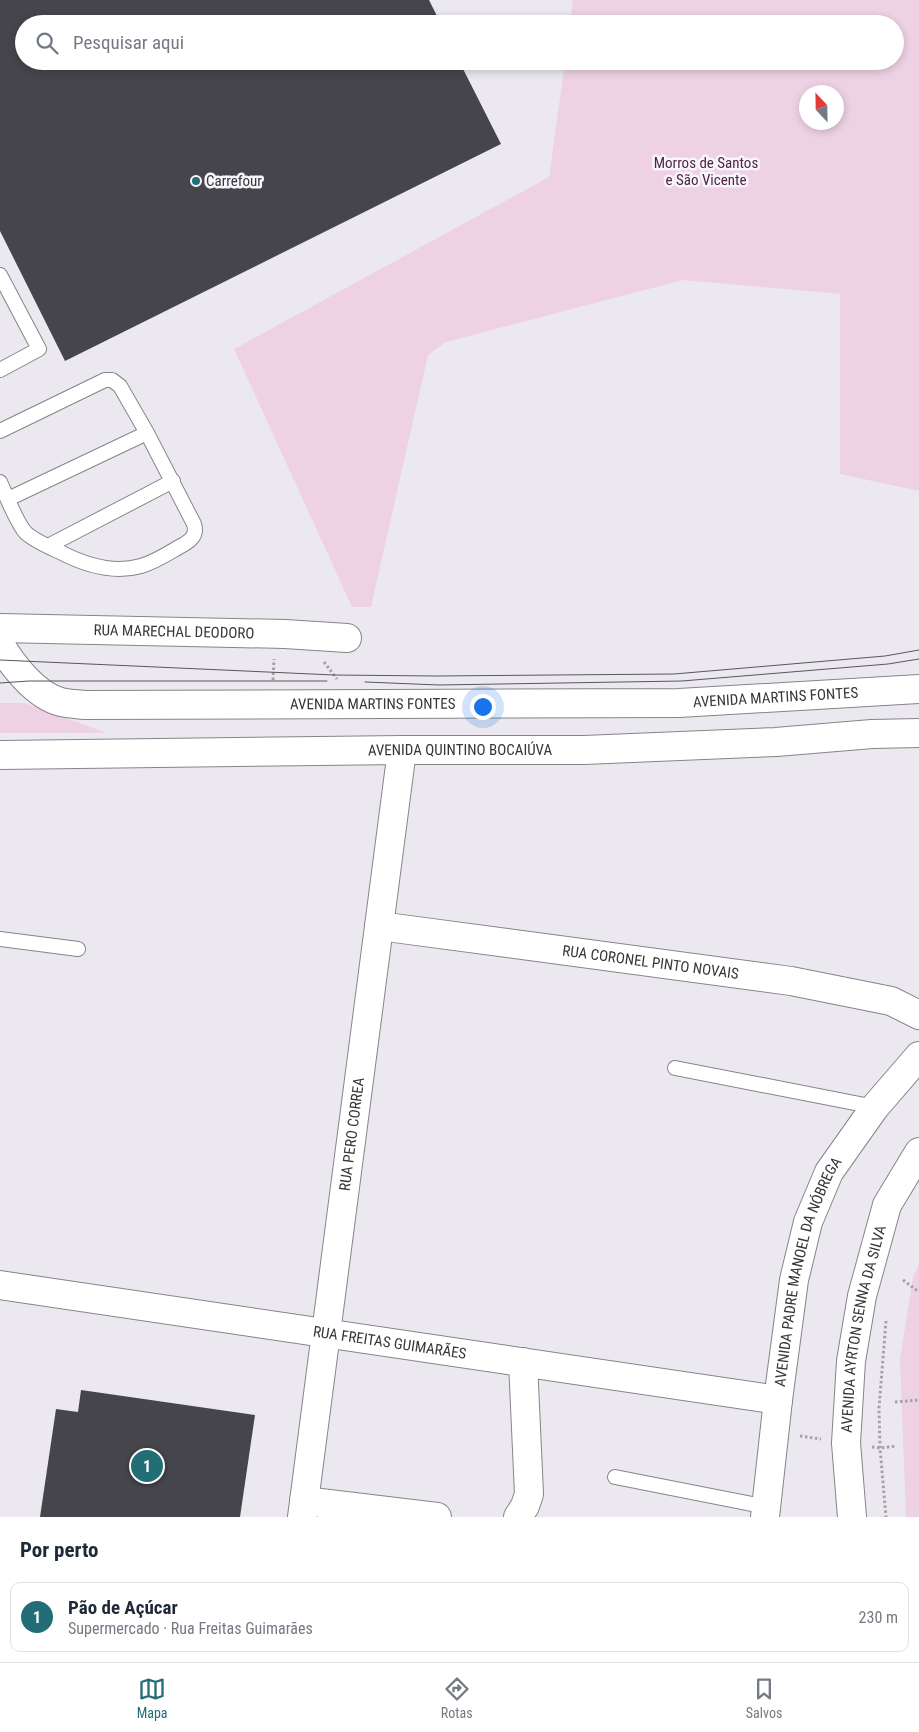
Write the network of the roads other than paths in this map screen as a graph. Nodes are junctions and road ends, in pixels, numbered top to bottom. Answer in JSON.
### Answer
{"nodes":[{"id":1,"x":0,"y":275,"type":"edge"},
{"id":2,"x":5,"y":296,"type":"edge"},
{"id":3,"x":0,"y":370,"type":"edge"},
{"id":4,"x":0,"y":431,"type":"edge"},
{"id":5,"x":146,"y":433,"type":"junction"},
{"id":6,"x":173,"y":481,"type":"junction"},
{"id":7,"x":0,"y":482,"type":"edge"},
{"id":8,"x":8,"y":499,"type":"junction"},
{"id":9,"x":48,"y":546,"type":"junction"},
{"id":10,"x":0,"y":628,"type":"edge"},
{"id":11,"x":347,"y":638,"type":"dead end"},
{"id":12,"x":0,"y":644,"type":"edge"},
{"id":13,"x":919,"y":689,"type":"edge"},
{"id":14,"x":919,"y":733,"type":"edge"},
{"id":15,"x":402,"y":750,"type":"junction"},
{"id":16,"x":0,"y":754,"type":"edge"},
{"id":17,"x":379,"y":926,"type":"junction"},
{"id":18,"x":0,"y":939,"type":"edge"},
{"id":19,"x":78,"y":949,"type":"dead end"},
{"id":20,"x":919,"y":1015,"type":"edge"},
{"id":21,"x":919,"y":1056,"type":"edge"},
{"id":22,"x":675,"y":1068,"type":"dead end"},
{"id":23,"x":875,"y":1107,"type":"junction"},
{"id":24,"x":919,"y":1152,"type":"edge"},
{"id":25,"x":0,"y":1285,"type":"edge"},
{"id":26,"x":326,"y":1333,"type":"junction"},
{"id":27,"x":523,"y":1362,"type":"junction"},
{"id":28,"x":778,"y":1400,"type":"junction"},
{"id":29,"x":615,"y":1477,"type":"dead end"},
{"id":30,"x":303,"y":1509,"type":"edge"},
{"id":31,"x":766,"y":1512,"type":"edge"},
{"id":32,"x":437,"y":1517,"type":"edge"},
{"id":33,"x":518,"y":1517,"type":"edge"},
{"id":34,"x":852,"y":1517,"type":"edge"}],
"edges":[{"from":1,"to":2,"type":"lane"},
{"from":2,"to":3,"type":"lane"},
{"from":4,"to":5,"type":"lane"},
{"from":5,"to":6,"type":"lane"},
{"from":5,"to":8,"type":"lane"},
{"from":6,"to":9,"type":"lane"},
{"from":6,"to":9,"type":"lane"},
{"from":7,"to":8,"type":"lane"},
{"from":8,"to":9,"type":"lane"},
{"from":10,"to":11,"type":"street","name":"RUA MARECHAL DEODORO"},
{"from":12,"to":13,"type":"street","name":"AVENIDA MARTINS FONTES"},
{"from":14,"to":15,"type":"street","name":"AVENIDA QUINTINO BOCAIÚVA"},
{"from":15,"to":16,"type":"street","name":"AVENIDA QUINTINO BOCAIÚVA"},
{"from":15,"to":17,"type":"street","name":"RUA PERO CORREA"},
{"from":17,"to":20,"type":"street","name":"RUA CORONEL PINTO NOVAIS"},
{"from":17,"to":26,"type":"street","name":"RUA PERO CORREA"},
{"from":18,"to":19,"type":"lane"},
{"from":21,"to":23,"type":"street","name":"AVENIDA PADRE MANOEL DA NÓBREGA"},
{"from":22,"to":23,"type":"lane"},
{"from":23,"to":28,"type":"street","name":"AVENIDA PADRE MANOEL DA NÓBREGA"},
{"from":24,"to":34,"type":"street","name":"AVENIDA AYRTON SENNA DA SILVA"},
{"from":25,"to":26,"type":"street","name":"RUA FREITAS GUIMARÃES"},
{"from":26,"to":27,"type":"street","name":"RUA FREITAS GUIMARÃES"},
{"from":26,"to":30,"type":"street","name":"RUA PERO CORREA"},
{"from":27,"to":28,"type":"street","name":"RUA FREITAS GUIMARÃES"},
{"from":27,"to":33,"type":"street"},
{"from":28,"to":31,"type":"street","name":"AVENIDA PADRE MANOEL DA NÓBREGA"},
{"from":29,"to":31,"type":"lane"},
{"from":30,"to":32,"type":"street"}]}
